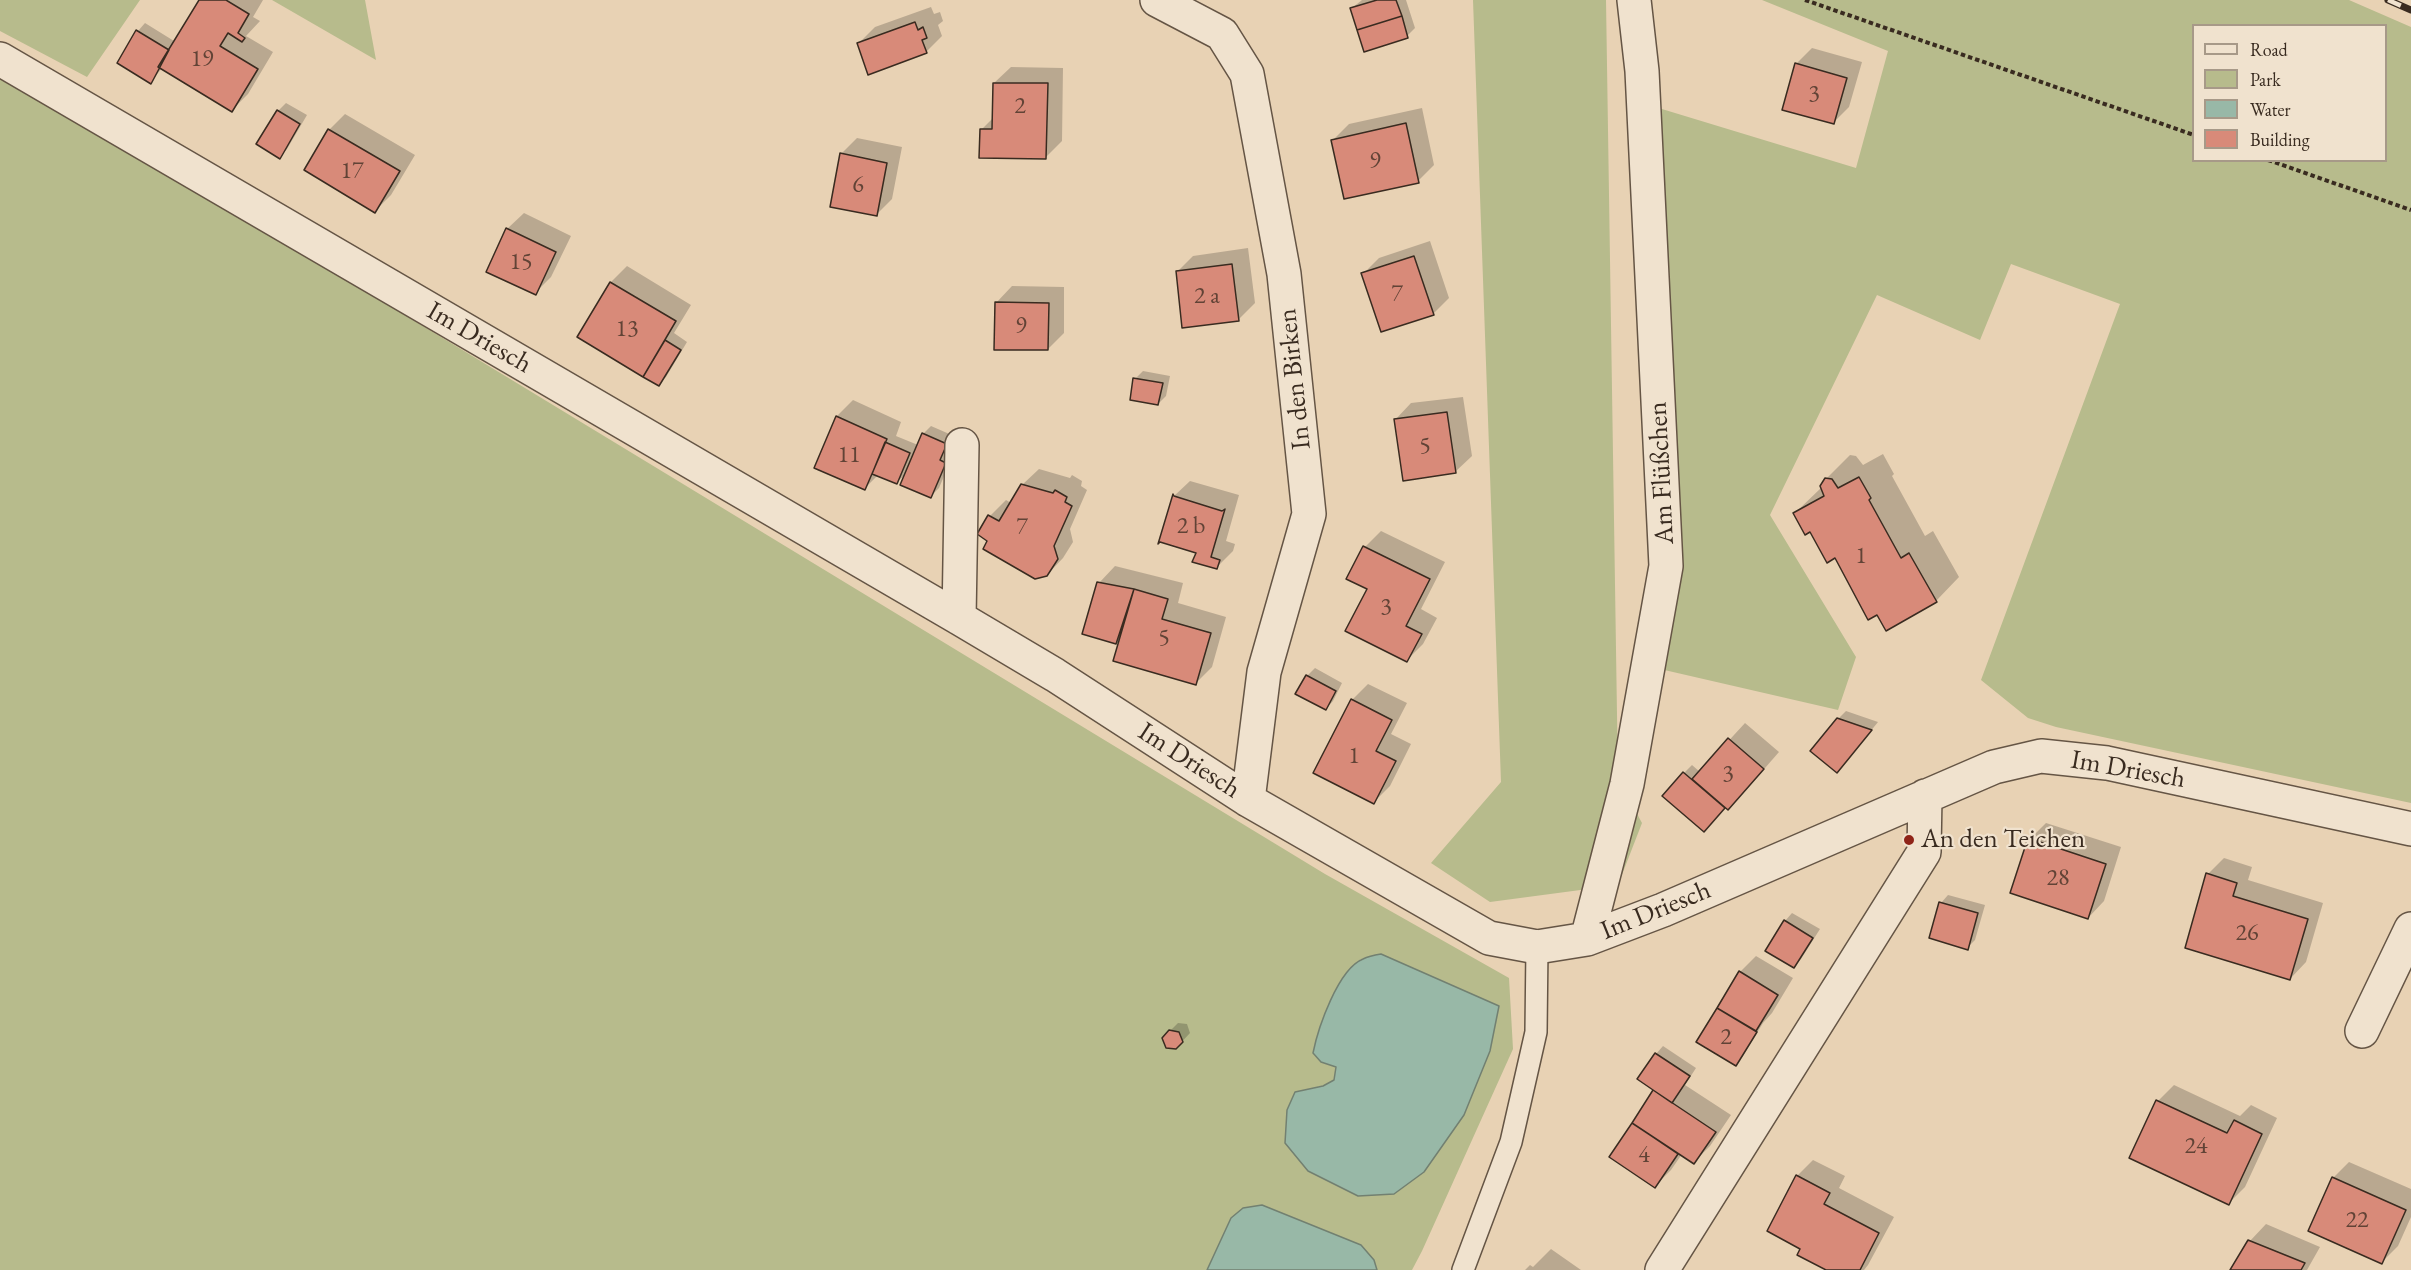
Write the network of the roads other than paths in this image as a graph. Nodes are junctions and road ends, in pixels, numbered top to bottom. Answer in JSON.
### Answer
{"nodes":[{"id":1,"x":1157,"y":0,"type":"edge"},
{"id":2,"x":1634,"y":0,"type":"edge"},
{"id":3,"x":0,"y":59,"type":"edge"},
{"id":4,"x":962,"y":445,"type":"dead end"},
{"id":5,"x":959,"y":618,"type":"junction"},
{"id":6,"x":1925,"y":796,"type":"junction"},
{"id":7,"x":1248,"y":800,"type":"junction"},
{"id":8,"x":2411,"y":829,"type":"edge"},
{"id":9,"x":2411,"y":929,"type":"edge"},
{"id":10,"x":1587,"y":939,"type":"junction"},
{"id":11,"x":1537,"y":947,"type":"junction"},
{"id":12,"x":2362,"y":1031,"type":"dead end"},
{"id":13,"x":1463,"y":1270,"type":"edge"},
{"id":14,"x":1662,"y":1270,"type":"edge"}],
"edges":[{"from":1,"to":7,"type":"street","name":"In den Birken"},
{"from":2,"to":10,"type":"street","name":"Am Flüßchen"},
{"from":3,"to":5,"type":"street","name":"Im Driesch"},
{"from":4,"to":5,"type":"street"},
{"from":5,"to":7,"type":"street","name":"Im Driesch"},
{"from":6,"to":8,"type":"street","name":"Im Driesch"},
{"from":6,"to":10,"type":"street","name":"Im Driesch"},
{"from":6,"to":14,"type":"street"},
{"from":7,"to":11,"type":"street","name":"Im Driesch"},
{"from":9,"to":12,"type":"street"},
{"from":10,"to":11,"type":"street","name":"Im Driesch"},
{"from":11,"to":13,"type":"lane"}]}
